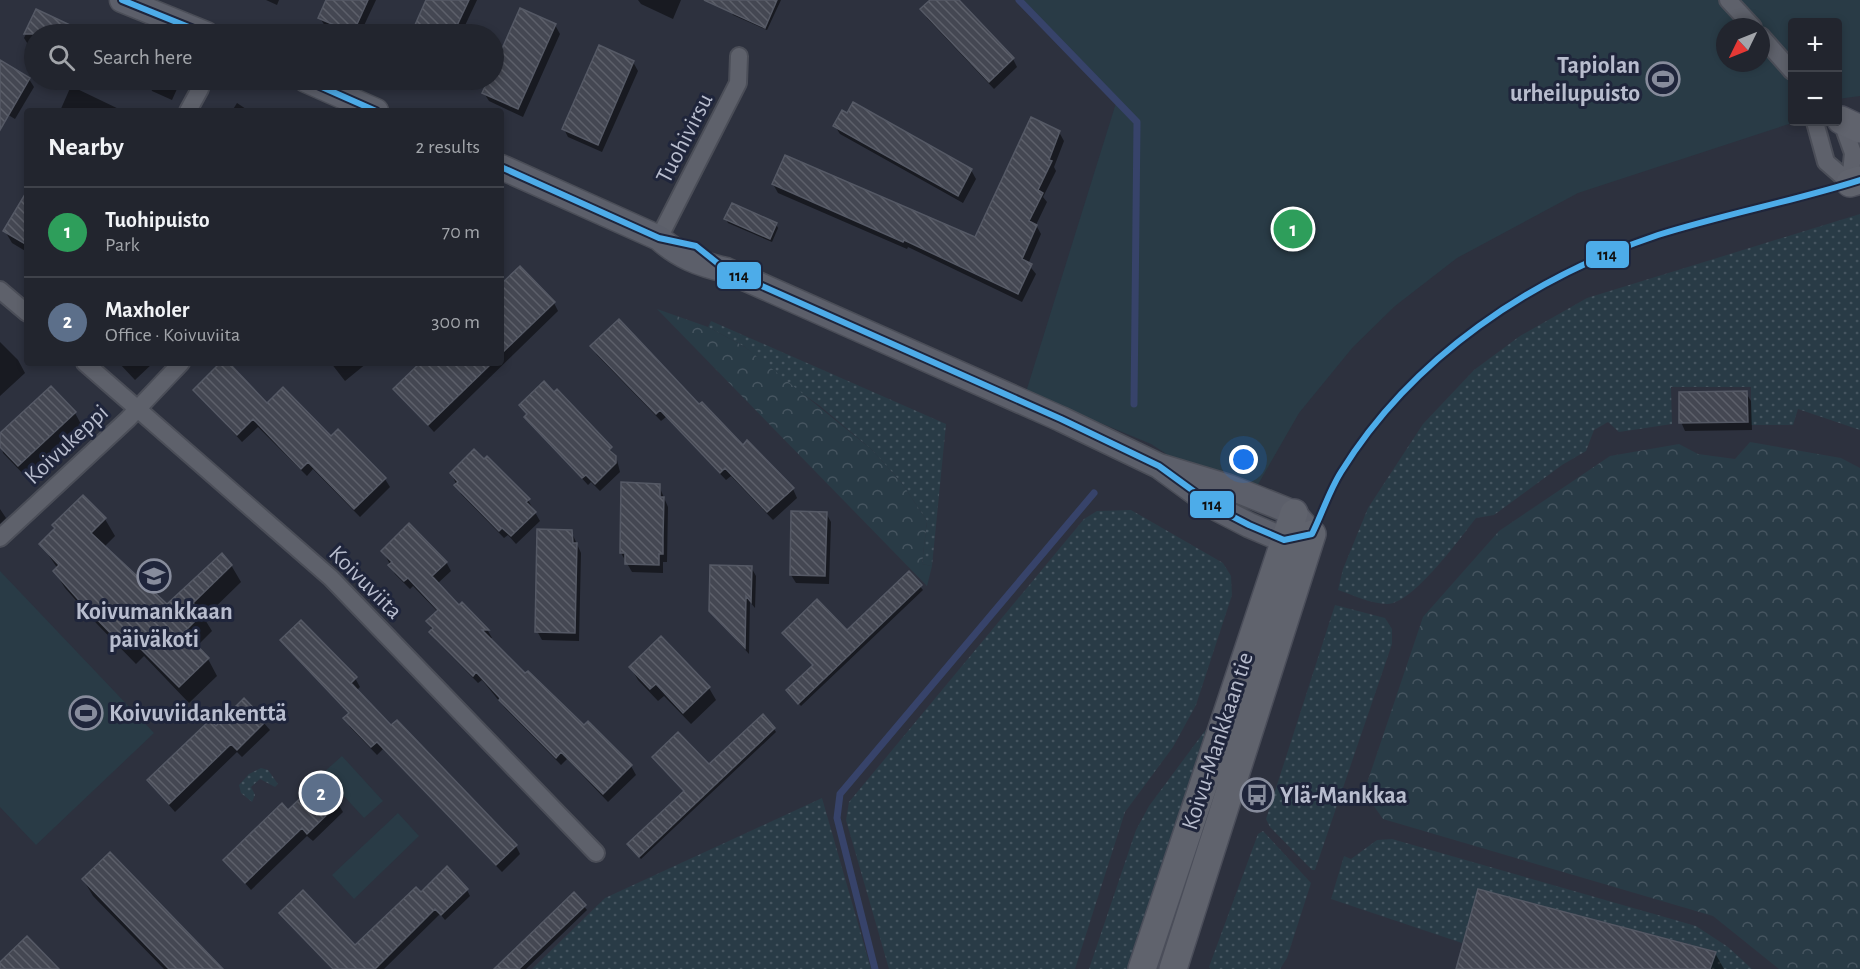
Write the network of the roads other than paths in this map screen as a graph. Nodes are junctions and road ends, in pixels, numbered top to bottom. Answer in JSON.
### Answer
{"nodes":[{"id":1,"x":122,"y":0,"type":"edge"},
{"id":2,"x":1728,"y":0,"type":"edge"},
{"id":3,"x":146,"y":6,"type":"edge"},
{"id":4,"x":1745,"y":18,"type":"edge"},
{"id":5,"x":185,"y":24,"type":"edge"},
{"id":6,"x":1770,"y":46,"type":"edge"},
{"id":7,"x":739,"y":56,"type":"dead end"},
{"id":8,"x":1788,"y":66,"type":"edge"},
{"id":9,"x":199,"y":90,"type":"edge"},
{"id":10,"x":329,"y":90,"type":"edge"},
{"id":11,"x":190,"y":108,"type":"edge"},
{"id":12,"x":369,"y":108,"type":"edge"},
{"id":13,"x":1836,"y":126,"type":"edge"},
{"id":14,"x":1841,"y":126,"type":"edge"},
{"id":15,"x":504,"y":168,"type":"edge"},
{"id":16,"x":1855,"y":182,"type":"edge"},
{"id":17,"x":659,"y":238,"type":"junction"},
{"id":18,"x":0,"y":290,"type":"edge"},
{"id":19,"x":24,"y":310,"type":"edge"},
{"id":20,"x":88,"y":366,"type":"edge"},
{"id":21,"x":178,"y":366,"type":"edge"},
{"id":22,"x":137,"y":408,"type":"junction"},
{"id":23,"x":1159,"y":466,"type":"junction"},
{"id":24,"x":1294,"y":513,"type":"junction"},
{"id":25,"x":1312,"y":534,"type":"junction"},
{"id":26,"x":0,"y":538,"type":"edge"},
{"id":27,"x":1284,"y":540,"type":"junction"},
{"id":28,"x":596,"y":853,"type":"dead end"},
{"id":29,"x":1142,"y":969,"type":"edge"},
{"id":30,"x":1173,"y":969,"type":"edge"}],
"edges":[{"from":1,"to":3,"type":"main road"},
{"from":2,"to":4,"type":"street"},
{"from":3,"to":5,"type":"main road"},
{"from":6,"to":8,"type":"street"},
{"from":7,"to":17,"type":"street","name":"Tuohivirsu"},
{"from":9,"to":11,"type":"street"},
{"from":10,"to":12,"type":"main road"},
{"from":13,"to":16,"type":"street"},
{"from":14,"to":16,"type":"street"},
{"from":15,"to":17,"type":"main road"},
{"from":17,"to":23,"type":"main road"},
{"from":18,"to":19,"type":"street"},
{"from":20,"to":22,"type":"street","name":"Koivuviita"},
{"from":21,"to":22,"type":"street","name":"Koivukeppi"},
{"from":22,"to":26,"type":"street","name":"Koivukeppi"},
{"from":22,"to":28,"type":"street","name":"Koivuviita"},
{"from":23,"to":24,"type":"main road"},
{"from":23,"to":27,"type":"main road"},
{"from":24,"to":25,"type":"main road"},
{"from":24,"to":27,"type":"main road","name":"Koivu-Mankkaan tie"},
{"from":25,"to":27,"type":"main road"},
{"from":25,"to":30,"type":"main road","name":"Koivu-Mankkaan tie"},
{"from":27,"to":29,"type":"main road","name":"Koivu-Mankkaan tie"}]}
